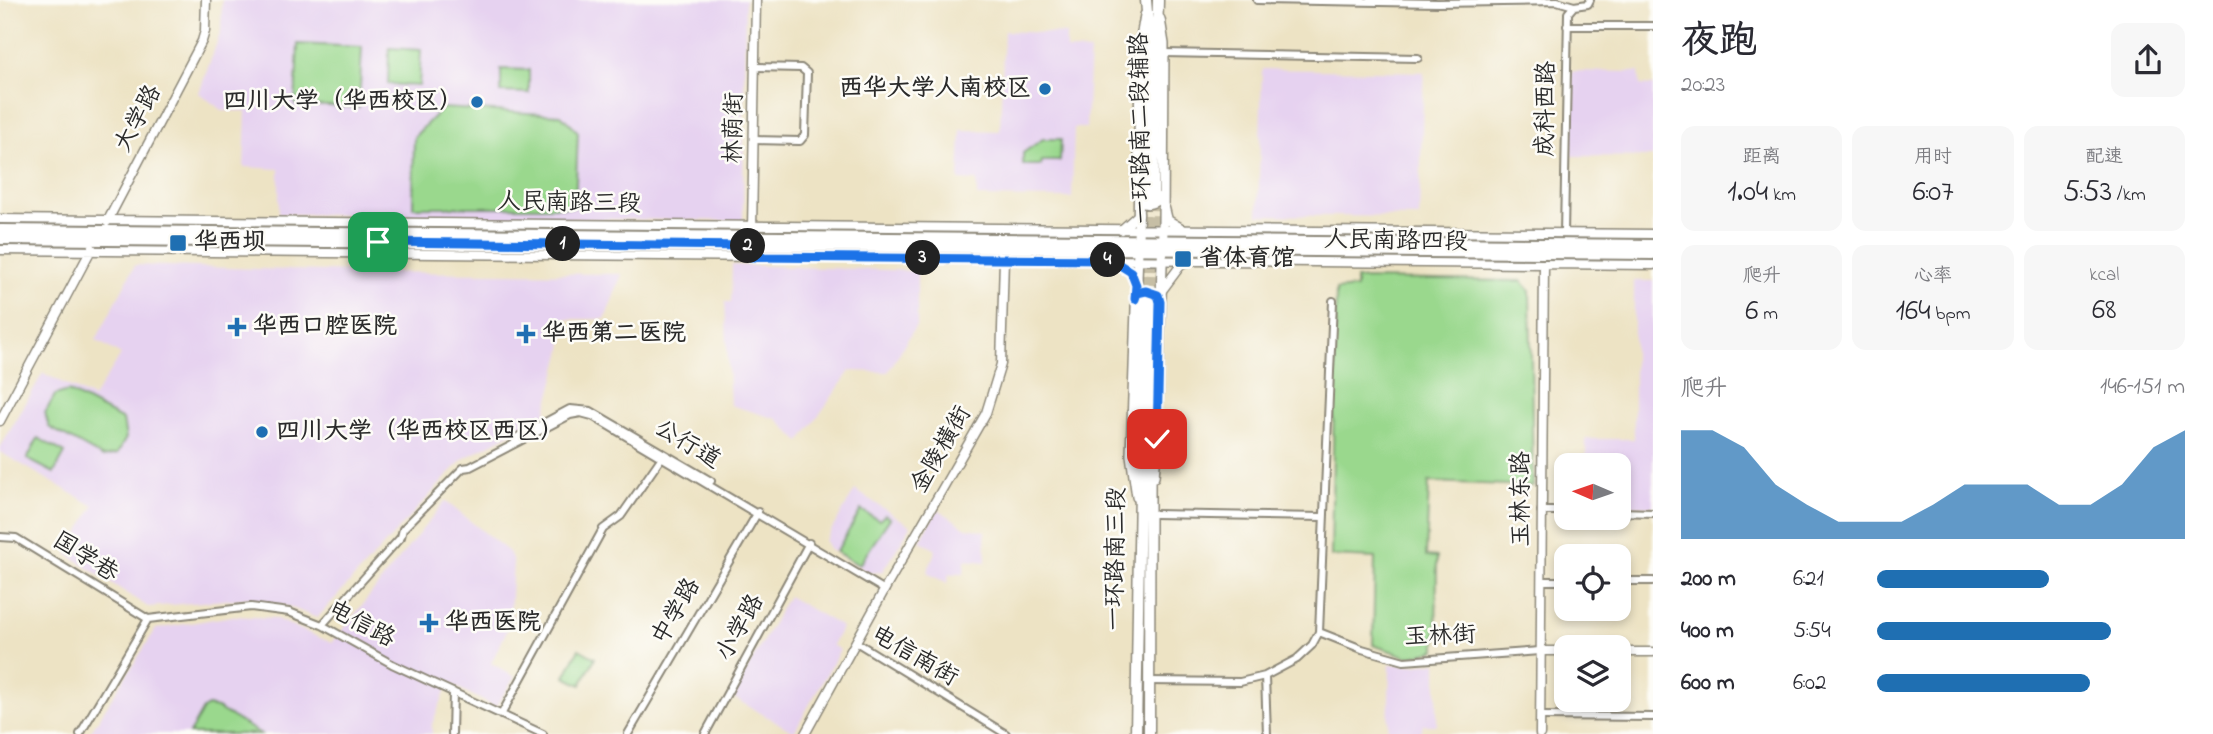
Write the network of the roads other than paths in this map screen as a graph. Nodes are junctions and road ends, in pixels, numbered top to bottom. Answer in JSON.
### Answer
{"nodes":[{"id":1,"x":206,"y":0,"type":"edge"},
{"id":2,"x":756,"y":0,"type":"edge"},
{"id":3,"x":1257,"y":0,"type":"edge"},
{"id":4,"x":1590,"y":0,"type":"edge"},
{"id":5,"x":1146,"y":3,"type":"edge"},
{"id":6,"x":1158,"y":4,"type":"edge"},
{"id":7,"x":1574,"y":6,"type":"junction"},
{"id":8,"x":1567,"y":26,"type":"junction"},
{"id":9,"x":1653,"y":26,"type":"edge"},
{"id":10,"x":1164,"y":53,"type":"junction"},
{"id":11,"x":1418,"y":58,"type":"dead end"},
{"id":12,"x":755,"y":67,"type":"junction"},
{"id":13,"x":754,"y":140,"type":"junction"},
{"id":14,"x":1153,"y":198,"type":"junction"},
{"id":15,"x":1139,"y":214,"type":"junction"},
{"id":16,"x":0,"y":219,"type":"edge"},
{"id":17,"x":108,"y":220,"type":"junction"},
{"id":18,"x":0,"y":230,"type":"edge"},
{"id":19,"x":1121,"y":230,"type":"junction"},
{"id":20,"x":1185,"y":230,"type":"junction"},
{"id":21,"x":1564,"y":234,"type":"junction"},
{"id":22,"x":1653,"y":234,"type":"edge"},
{"id":23,"x":99,"y":235,"type":"junction"},
{"id":24,"x":0,"y":239,"type":"edge"},
{"id":25,"x":752,"y":242,"type":"junction"},
{"id":26,"x":1138,"y":245,"type":"junction"},
{"id":27,"x":1162,"y":245,"type":"junction"},
{"id":28,"x":1653,"y":245,"type":"edge"},
{"id":29,"x":0,"y":250,"type":"edge"},
{"id":30,"x":91,"y":250,"type":"junction"},
{"id":31,"x":1653,"y":254,"type":"edge"},
{"id":32,"x":1004,"y":259,"type":"junction"},
{"id":33,"x":1112,"y":260,"type":"junction"},
{"id":34,"x":1192,"y":261,"type":"junction"},
{"id":35,"x":1544,"y":264,"type":"junction"},
{"id":36,"x":1653,"y":265,"type":"edge"},
{"id":37,"x":1136,"y":285,"type":"junction"},
{"id":38,"x":1150,"y":299,"type":"junction"},
{"id":39,"x":1333,"y":301,"type":"dead end"},
{"id":40,"x":0,"y":421,"type":"edge"},
{"id":41,"x":663,"y":455,"type":"junction"},
{"id":42,"x":1541,"y":511,"type":"junction"},
{"id":43,"x":1554,"y":511,"type":"edge"},
{"id":44,"x":758,"y":512,"type":"junction"},
{"id":45,"x":1631,"y":512,"type":"edge"},
{"id":46,"x":1653,"y":513,"type":"edge"},
{"id":47,"x":1152,"y":515,"type":"junction"},
{"id":48,"x":1323,"y":517,"type":"junction"},
{"id":49,"x":0,"y":537,"type":"edge"},
{"id":50,"x":809,"y":542,"type":"junction"},
{"id":51,"x":1541,"y":581,"type":"junction"},
{"id":52,"x":1554,"y":581,"type":"edge"},
{"id":53,"x":1631,"y":581,"type":"edge"},
{"id":54,"x":1653,"y":581,"type":"edge"},
{"id":55,"x":885,"y":588,"type":"junction"},
{"id":56,"x":148,"y":619,"type":"junction"},
{"id":57,"x":322,"y":625,"type":"junction"},
{"id":58,"x":1320,"y":632,"type":"junction"},
{"id":59,"x":856,"y":642,"type":"junction"},
{"id":60,"x":1540,"y":651,"type":"junction"},
{"id":61,"x":1554,"y":651,"type":"edge"},
{"id":62,"x":1631,"y":652,"type":"edge"},
{"id":63,"x":1653,"y":652,"type":"edge"},
{"id":64,"x":1265,"y":676,"type":"junction"},
{"id":65,"x":1148,"y":681,"type":"junction"},
{"id":66,"x":453,"y":692,"type":"junction"},
{"id":67,"x":501,"y":715,"type":"junction"},
{"id":68,"x":1540,"y":716,"type":"junction"},
{"id":69,"x":1653,"y":717,"type":"edge"},
{"id":70,"x":522,"y":724,"type":"junction"},
{"id":71,"x":80,"y":734,"type":"edge"},
{"id":72,"x":452,"y":734,"type":"edge"},
{"id":73,"x":521,"y":734,"type":"edge"},
{"id":74,"x":543,"y":734,"type":"edge"},
{"id":75,"x":628,"y":734,"type":"edge"},
{"id":76,"x":705,"y":734,"type":"edge"},
{"id":77,"x":805,"y":734,"type":"edge"},
{"id":78,"x":1006,"y":734,"type":"edge"},
{"id":79,"x":1136,"y":734,"type":"edge"},
{"id":80,"x":1149,"y":734,"type":"edge"},
{"id":81,"x":1267,"y":734,"type":"edge"},
{"id":82,"x":1540,"y":734,"type":"edge"}],
"edges":[{"from":1,"to":17,"type":"street","name":"大学路"},
{"from":2,"to":12,"type":"street","name":"林荫街"},
{"from":3,"to":7,"type":"street"},
{"from":4,"to":7,"type":"street"},
{"from":5,"to":14,"type":"main road"},
{"from":6,"to":10,"type":"main road","name":"一环路南二段辅路"},
{"from":6,"to":14,"type":"main road"},
{"from":7,"to":8,"type":"street","name":"成科西路"},
{"from":8,"to":9,"type":"street"},
{"from":8,"to":21,"type":"street","name":"成科西路"},
{"from":10,"to":11,"type":"street"},
{"from":10,"to":14,"type":"main road","name":"一环路南二段辅路"},
{"from":12,"to":13,"type":"street","name":"林荫街"},
{"from":12,"to":13,"type":"street"},
{"from":13,"to":25,"type":"street","name":"林荫街"},
{"from":14,"to":15,"type":"main road","name":"一环路南二段辅路"},
{"from":14,"to":20,"type":"street"},
{"from":14,"to":27,"type":"main road","name":"一环路南二段辅路"},
{"from":15,"to":19,"type":"street"},
{"from":15,"to":26,"type":"main road","name":"一环路南二段辅路"},
{"from":16,"to":17,"type":"street","name":"人民南路三段"},
{"from":17,"to":23,"type":"street","name":"大学路"},
{"from":17,"to":25,"type":"street","name":"人民南路三段"},
{"from":18,"to":23,"type":"main road","name":"人民南路三段"},
{"from":19,"to":25,"type":"street","name":"人民南路三段"},
{"from":19,"to":26,"type":"street","name":"人民南路三段"},
{"from":20,"to":21,"type":"street","name":"人民南路四段"},
{"from":20,"to":27,"type":"street","name":"人民南路四段"},
{"from":21,"to":22,"type":"street","name":"人民南路四段"},
{"from":23,"to":24,"type":"main road","name":"人民南路三段"},
{"from":23,"to":25,"type":"main road","name":"人民南路三段"},
{"from":23,"to":30,"type":"street","name":"大学路"},
{"from":25,"to":26,"type":"main road","name":"人民南路三段"},
{"from":25,"to":30,"type":"street","name":"人民南路三段"},
{"from":25,"to":32,"type":"street","name":"人民南路三段"},
{"from":26,"to":27,"type":"main road"},
{"from":26,"to":27,"type":"street","name":"人民南路四段"},
{"from":26,"to":33,"type":"street","name":"人民南路三段"},
{"from":26,"to":37,"type":"main road","name":"一环路南二段辅路"},
{"from":27,"to":28,"type":"main road","name":"人民南路四段"},
{"from":27,"to":31,"type":"main road","name":"人民南路四段"},
{"from":27,"to":34,"type":"street","name":"人民南路四段"},
{"from":27,"to":38,"type":"main road","name":"一环路南二段辅路"},
{"from":29,"to":30,"type":"street","name":"人民南路三段"},
{"from":30,"to":40,"type":"street","name":"大学路"},
{"from":32,"to":33,"type":"street","name":"人民南路三段"},
{"from":32,"to":55,"type":"street","name":"金陵横街"},
{"from":33,"to":37,"type":"street"},
{"from":34,"to":35,"type":"street","name":"人民南路四段"},
{"from":34,"to":38,"type":"street"},
{"from":35,"to":36,"type":"street","name":"人民南路四段"},
{"from":35,"to":42,"type":"street","name":"玉林东路"},
{"from":37,"to":38,"type":"main road","name":"一环路南二段辅路"},
{"from":38,"to":47,"type":"main road","name":"一环路南三段"},
{"from":38,"to":79,"type":"main road","name":"一环路南三段"},
{"from":39,"to":48,"type":"street"},
{"from":41,"to":44,"type":"street","name":"公行道"},
{"from":41,"to":57,"type":"street","name":"公行道"},
{"from":41,"to":67,"type":"street"},
{"from":42,"to":43,"type":"street"},
{"from":42,"to":51,"type":"street","name":"玉林东路"},
{"from":44,"to":50,"type":"street","name":"公行道"},
{"from":44,"to":75,"type":"street","name":"中学路"},
{"from":45,"to":46,"type":"street"},
{"from":47,"to":48,"type":"street"},
{"from":47,"to":65,"type":"main road","name":"一环路南三段"},
{"from":48,"to":58,"type":"street"},
{"from":49,"to":56,"type":"street","name":"国学巷"},
{"from":50,"to":55,"type":"street","name":"公行道"},
{"from":50,"to":76,"type":"street","name":"小学路"},
{"from":51,"to":52,"type":"street"},
{"from":51,"to":60,"type":"street","name":"玉林东路"},
{"from":53,"to":54,"type":"street"},
{"from":55,"to":59,"type":"street","name":"金陵横街"},
{"from":56,"to":57,"type":"street","name":"电信路"},
{"from":56,"to":71,"type":"street"},
{"from":57,"to":66,"type":"street","name":"电信路"},
{"from":58,"to":60,"type":"street","name":"玉林街"},
{"from":58,"to":64,"type":"street"},
{"from":59,"to":77,"type":"street","name":"电信南街"},
{"from":59,"to":78,"type":"street","name":"电信南街"},
{"from":60,"to":61,"type":"street","name":"玉林街"},
{"from":60,"to":68,"type":"street","name":"玉林东路"},
{"from":62,"to":63,"type":"street"},
{"from":64,"to":65,"type":"street"},
{"from":64,"to":81,"type":"street"},
{"from":65,"to":80,"type":"main road","name":"一环路南三段"},
{"from":66,"to":67,"type":"street","name":"电信路"},
{"from":66,"to":72,"type":"street"},
{"from":67,"to":70,"type":"street","name":"电信路"},
{"from":68,"to":69,"type":"street"},
{"from":68,"to":82,"type":"street","name":"玉林东路"},
{"from":70,"to":73,"type":"street"},
{"from":70,"to":74,"type":"street","name":"电信路"}]}
